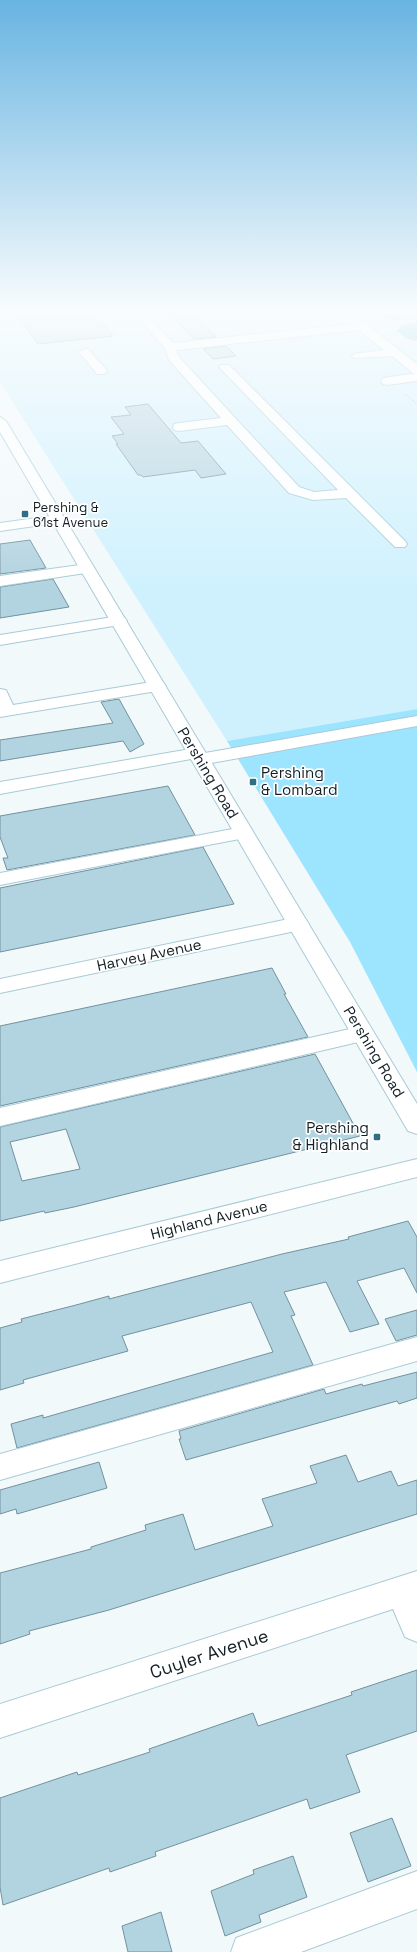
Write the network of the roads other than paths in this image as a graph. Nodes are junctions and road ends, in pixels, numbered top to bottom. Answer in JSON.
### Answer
{"nodes":[{"id":1,"x":216,"y":405,"type":"edge"},
{"id":2,"x":262,"y":405,"type":"edge"},
{"id":3,"x":0,"y":421,"type":"edge"},
{"id":4,"x":230,"y":421,"type":"junction"},
{"id":5,"x":179,"y":427,"type":"dead end"},
{"id":6,"x":5,"y":438,"type":"edge"},
{"id":7,"x":349,"y":494,"type":"junction"},
{"id":8,"x":58,"y":519,"type":"junction"},
{"id":9,"x":0,"y":527,"type":"edge"},
{"id":10,"x":400,"y":544,"type":"dead end"},
{"id":11,"x":87,"y":569,"type":"junction"},
{"id":12,"x":0,"y":581,"type":"edge"},
{"id":13,"x":119,"y":622,"type":"junction"},
{"id":14,"x":0,"y":640,"type":"edge"},
{"id":15,"x":157,"y":686,"type":"junction"},
{"id":16,"x":0,"y":694,"type":"edge"},
{"id":17,"x":4,"y":712,"type":"edge"},
{"id":18,"x":417,"y":721,"type":"edge"},
{"id":19,"x":198,"y":756,"type":"junction"},
{"id":20,"x":0,"y":788,"type":"edge"},
{"id":21,"x":243,"y":833,"type":"junction"},
{"id":22,"x":0,"y":879,"type":"edge"},
{"id":23,"x":298,"y":924,"type":"junction"},
{"id":24,"x":0,"y":986,"type":"edge"},
{"id":25,"x":363,"y":1034,"type":"junction"},
{"id":26,"x":0,"y":1117,"type":"edge"},
{"id":27,"x":417,"y":1125,"type":"edge"},
{"id":28,"x":417,"y":1168,"type":"edge"},
{"id":29,"x":0,"y":1272,"type":"edge"},
{"id":30,"x":417,"y":1349,"type":"edge"},
{"id":31,"x":0,"y":1467,"type":"edge"},
{"id":32,"x":409,"y":1589,"type":"edge"},
{"id":33,"x":417,"y":1626,"type":"edge"},
{"id":34,"x":0,"y":1721,"type":"edge"},
{"id":35,"x":417,"y":1890,"type":"edge"},
{"id":36,"x":250,"y":1952,"type":"edge"}],
"edges":[{"from":1,"to":4,"type":"main road"},
{"from":2,"to":7,"type":"main road"},
{"from":3,"to":6,"type":"main road","name":"Pershing Road"},
{"from":4,"to":5,"type":"main road"},
{"from":4,"to":7,"type":"main road"},
{"from":6,"to":8,"type":"main road","name":"Pershing Road"},
{"from":7,"to":10,"type":"main road"},
{"from":8,"to":9,"type":"main road"},
{"from":8,"to":11,"type":"main road","name":"Pershing Road"},
{"from":11,"to":12,"type":"main road"},
{"from":11,"to":13,"type":"main road","name":"Pershing Road"},
{"from":13,"to":14,"type":"main road"},
{"from":13,"to":15,"type":"main road","name":"Pershing Road"},
{"from":15,"to":17,"type":"main road"},
{"from":15,"to":19,"type":"main road","name":"Pershing Road"},
{"from":16,"to":17,"type":"main road"},
{"from":18,"to":19,"type":"main road"},
{"from":19,"to":20,"type":"main road"},
{"from":19,"to":21,"type":"main road","name":"Pershing Road"},
{"from":21,"to":22,"type":"main road"},
{"from":21,"to":23,"type":"main road","name":"Pershing Road"},
{"from":23,"to":24,"type":"main road","name":"Harvey Avenue"},
{"from":23,"to":25,"type":"main road","name":"Pershing Road"},
{"from":25,"to":26,"type":"main road"},
{"from":25,"to":27,"type":"main road","name":"Pershing Road"},
{"from":28,"to":29,"type":"main road","name":"Highland Avenue"},
{"from":30,"to":31,"type":"main road"},
{"from":32,"to":33,"type":"main road"},
{"from":32,"to":34,"type":"main road","name":"Cuyler Avenue"},
{"from":35,"to":36,"type":"main road"}]}
